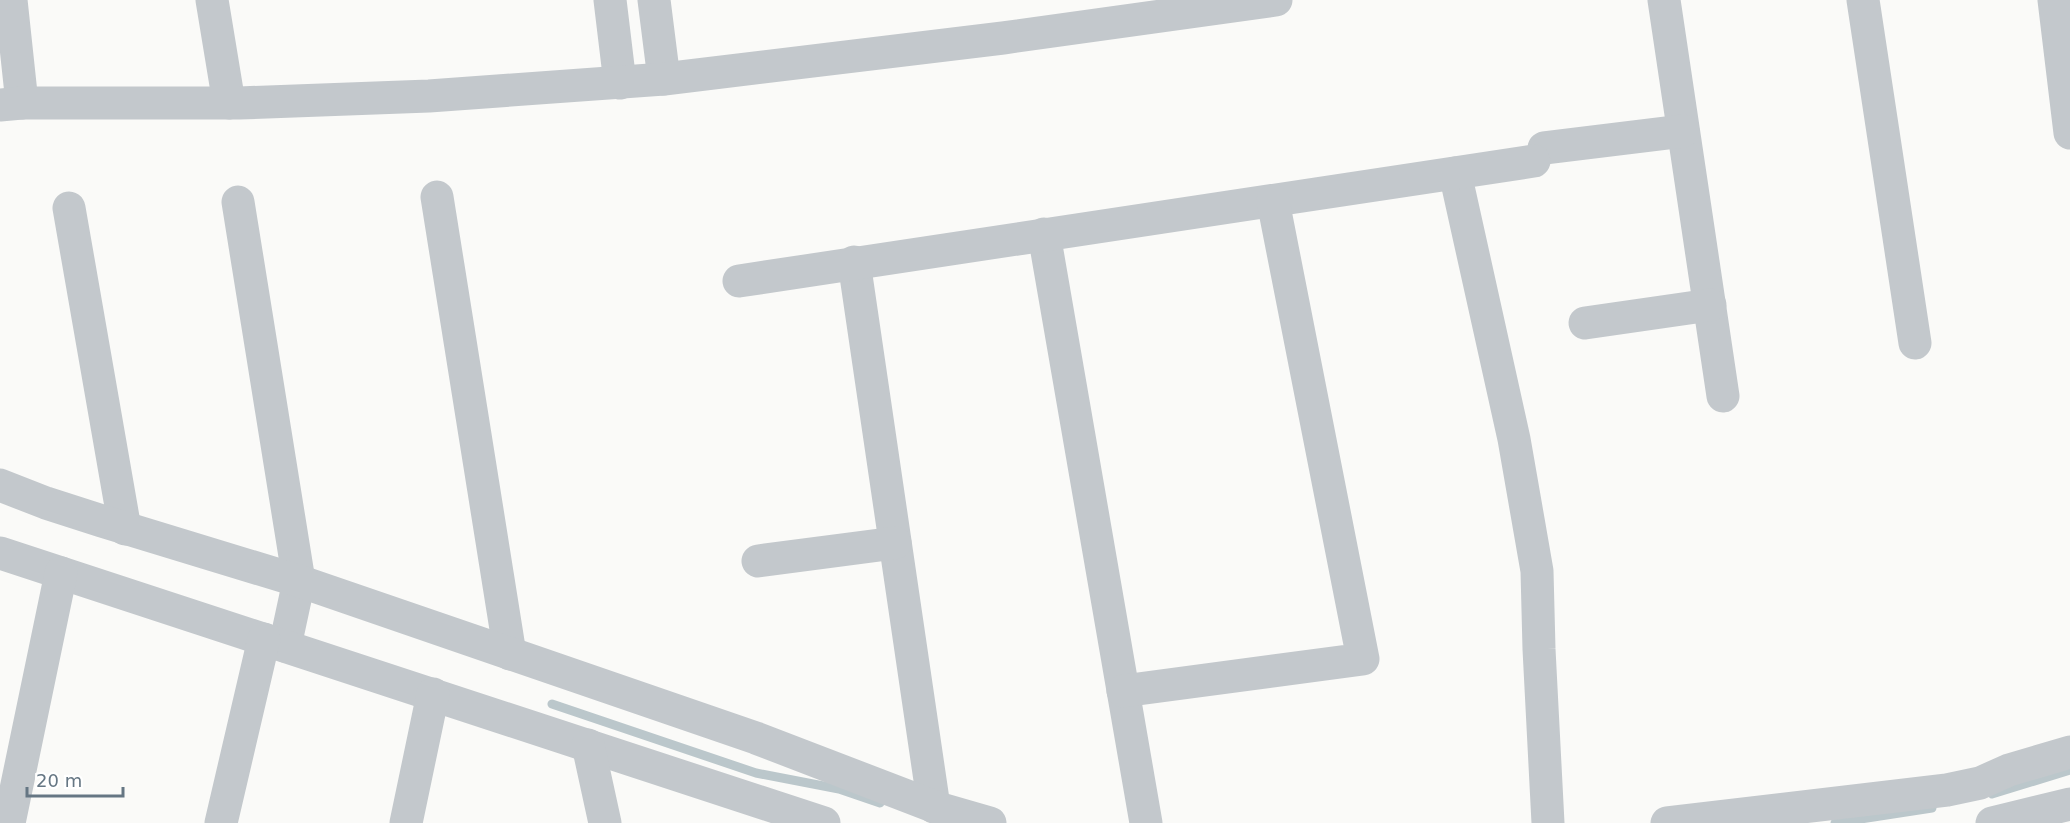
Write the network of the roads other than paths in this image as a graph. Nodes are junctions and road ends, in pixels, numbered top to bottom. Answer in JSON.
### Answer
{"nodes":[{"id":1,"x":10,"y":0,"type":"edge"},
{"id":2,"x":212,"y":0,"type":"edge"},
{"id":3,"x":610,"y":0,"type":"edge"},
{"id":4,"x":654,"y":0,"type":"edge"},
{"id":5,"x":1276,"y":0,"type":"edge"},
{"id":6,"x":1664,"y":0,"type":"edge"},
{"id":7,"x":1863,"y":0,"type":"edge"},
{"id":8,"x":2054,"y":0,"type":"edge"},
{"id":9,"x":664,"y":80,"type":"junction"},
{"id":10,"x":620,"y":83,"type":"junction"},
{"id":11,"x":229,"y":103,"type":"junction"},
{"id":12,"x":11,"y":104,"type":"edge"},
{"id":13,"x":1683,"y":131,"type":"junction"},
{"id":14,"x":2070,"y":133,"type":"edge"},
{"id":15,"x":1455,"y":173,"type":"junction"},
{"id":16,"x":437,"y":197,"type":"dead end"},
{"id":17,"x":1273,"y":201,"type":"junction"},
{"id":18,"x":238,"y":202,"type":"dead end"},
{"id":19,"x":69,"y":208,"type":"dead end"},
{"id":20,"x":1044,"y":234,"type":"junction"},
{"id":21,"x":854,"y":262,"type":"junction"},
{"id":22,"x":739,"y":281,"type":"dead end"},
{"id":23,"x":1710,"y":304,"type":"junction"},
{"id":24,"x":1585,"y":323,"type":"dead end"},
{"id":25,"x":1915,"y":343,"type":"dead end"},
{"id":26,"x":1723,"y":396,"type":"dead end"},
{"id":27,"x":0,"y":485,"type":"edge"},
{"id":28,"x":125,"y":529,"type":"junction"},
{"id":29,"x":895,"y":543,"type":"junction"},
{"id":30,"x":0,"y":553,"type":"edge"},
{"id":31,"x":758,"y":561,"type":"dead end"},
{"id":32,"x":61,"y":573,"type":"junction"},
{"id":33,"x":299,"y":581,"type":"junction"},
{"id":34,"x":274,"y":642,"type":"junction"},
{"id":35,"x":510,"y":654,"type":"junction"},
{"id":36,"x":1123,"y":691,"type":"junction"},
{"id":37,"x":433,"y":694,"type":"junction"},
{"id":38,"x":588,"y":745,"type":"junction"},
{"id":39,"x":2070,"y":752,"type":"edge"},
{"id":40,"x":752,"y":799,"type":"junction"},
{"id":41,"x":2070,"y":804,"type":"edge"},
{"id":42,"x":934,"y":807,"type":"junction"},
{"id":43,"x":9,"y":823,"type":"edge"},
{"id":44,"x":221,"y":823,"type":"edge"},
{"id":45,"x":406,"y":823,"type":"edge"},
{"id":46,"x":605,"y":823,"type":"edge"},
{"id":47,"x":773,"y":823,"type":"edge"},
{"id":48,"x":824,"y":823,"type":"edge"},
{"id":49,"x":990,"y":823,"type":"edge"},
{"id":50,"x":1146,"y":823,"type":"edge"},
{"id":51,"x":1548,"y":823,"type":"edge"},
{"id":52,"x":1667,"y":823,"type":"edge"},
{"id":53,"x":1992,"y":823,"type":"edge"}],
"edges":[{"from":1,"to":12,"type":"street"},
{"from":2,"to":11,"type":"street"},
{"from":3,"to":10,"type":"street"},
{"from":4,"to":9,"type":"street"},
{"from":5,"to":9,"type":"street"},
{"from":6,"to":13,"type":"street"},
{"from":7,"to":25,"type":"street"},
{"from":8,"to":14,"type":"street"},
{"from":9,"to":10,"type":"street"},
{"from":10,"to":11,"type":"street"},
{"from":11,"to":12,"type":"street"},
{"from":13,"to":15,"type":"street"},
{"from":13,"to":23,"type":"street"},
{"from":15,"to":17,"type":"street"},
{"from":15,"to":51,"type":"street"},
{"from":16,"to":35,"type":"street"},
{"from":17,"to":20,"type":"street"},
{"from":17,"to":36,"type":"street"},
{"from":18,"to":33,"type":"street"},
{"from":19,"to":28,"type":"street"},
{"from":20,"to":21,"type":"street"},
{"from":20,"to":36,"type":"street"},
{"from":21,"to":22,"type":"street"},
{"from":21,"to":29,"type":"street"},
{"from":23,"to":24,"type":"street"},
{"from":23,"to":26,"type":"street"},
{"from":27,"to":28,"type":"street"},
{"from":28,"to":33,"type":"street"},
{"from":29,"to":31,"type":"street"},
{"from":29,"to":42,"type":"street"},
{"from":30,"to":32,"type":"street"},
{"from":32,"to":34,"type":"street"},
{"from":32,"to":43,"type":"street"},
{"from":33,"to":34,"type":"street"},
{"from":33,"to":35,"type":"street"},
{"from":34,"to":37,"type":"street"},
{"from":34,"to":44,"type":"street"},
{"from":35,"to":42,"type":"street"},
{"from":36,"to":50,"type":"street"},
{"from":37,"to":38,"type":"street"},
{"from":37,"to":45,"type":"street"},
{"from":38,"to":40,"type":"street"},
{"from":38,"to":46,"type":"street"},
{"from":39,"to":52,"type":"street"},
{"from":40,"to":47,"type":"street"},
{"from":40,"to":48,"type":"street"},
{"from":41,"to":53,"type":"street"},
{"from":42,"to":49,"type":"street"}]}
